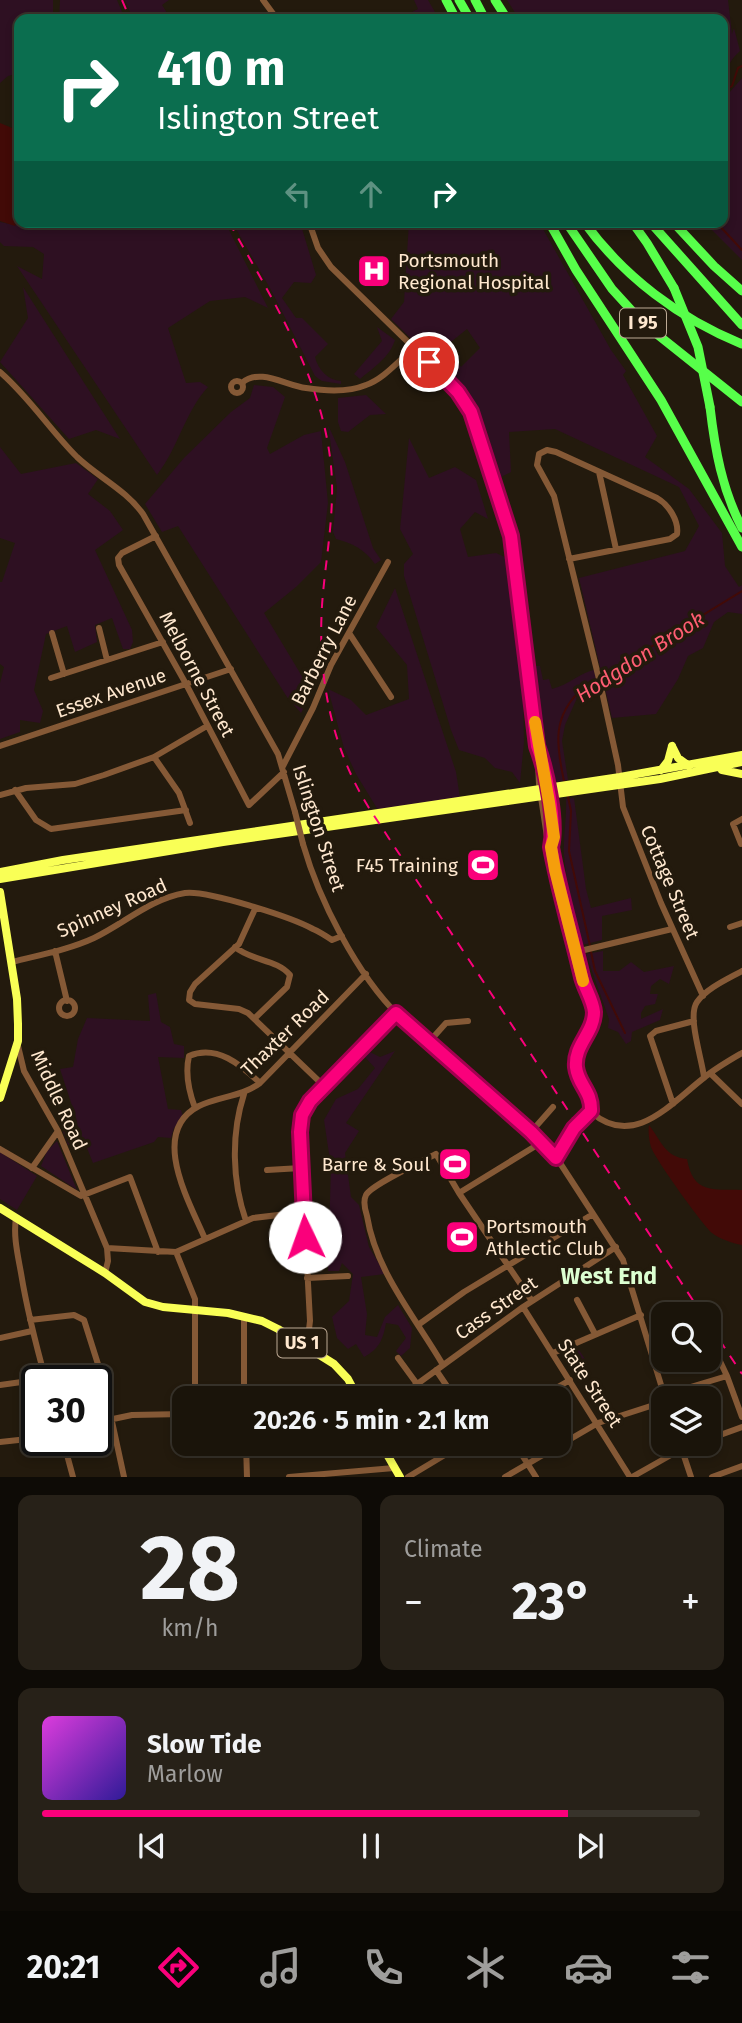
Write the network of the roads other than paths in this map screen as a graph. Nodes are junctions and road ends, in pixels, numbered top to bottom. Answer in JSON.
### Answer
{"nodes":[{"id":1,"x":311,"y":228,"type":"edge"},
{"id":2,"x":552,"y":228,"type":"edge"},
{"id":3,"x":570,"y":228,"type":"edge"},
{"id":4,"x":589,"y":228,"type":"edge"},
{"id":5,"x":637,"y":228,"type":"edge"},
{"id":6,"x":655,"y":228,"type":"edge"},
{"id":7,"x":679,"y":228,"type":"edge"},
{"id":8,"x":742,"y":290,"type":"edge"},
{"id":9,"x":742,"y":325,"type":"edge"},
{"id":10,"x":742,"y":345,"type":"edge"},
{"id":11,"x":414,"y":348,"type":"junction"},
{"id":12,"x":0,"y":372,"type":"edge"},
{"id":13,"x":242,"y":383,"type":"dead end"},
{"id":14,"x":742,"y":402,"type":"edge"},
{"id":15,"x":599,"y":472,"type":"junction"},
{"id":16,"x":742,"y":528,"type":"edge"},
{"id":17,"x":156,"y":536,"type":"junction"},
{"id":18,"x":742,"y":547,"type":"edge"},
{"id":19,"x":616,"y":549,"type":"junction"},
{"id":20,"x":569,"y":559,"type":"junction"},
{"id":21,"x":388,"y":562,"type":"dead end"},
{"id":22,"x":99,"y":628,"type":"dead end"},
{"id":23,"x":52,"y":633,"type":"dead end"},
{"id":24,"x":349,"y":633,"type":"junction"},
{"id":25,"x":163,"y":642,"type":"junction"},
{"id":26,"x":107,"y":660,"type":"junction"},
{"id":27,"x":232,"y":669,"type":"junction"},
{"id":28,"x":64,"y":674,"type":"junction"},
{"id":29,"x":51,"y":678,"type":"dead end"},
{"id":30,"x":186,"y":684,"type":"junction"},
{"id":31,"x":391,"y":697,"type":"dead end"},
{"id":32,"x":207,"y":726,"type":"junction"},
{"id":33,"x":0,"y":747,"type":"edge"},
{"id":34,"x":290,"y":752,"type":"junction"},
{"id":35,"x":278,"y":754,"type":"junction"},
{"id":36,"x":742,"y":755,"type":"edge"},
{"id":37,"x":154,"y":757,"type":"junction"},
{"id":38,"x":742,"y":762,"type":"edge"},
{"id":39,"x":689,"y":766,"type":"junction"},
{"id":40,"x":284,"y":769,"type":"junction"},
{"id":41,"x":661,"y":770,"type":"junction"},
{"id":42,"x":708,"y":770,"type":"junction"},
{"id":43,"x":742,"y":774,"type":"edge"},
{"id":44,"x":620,"y":781,"type":"junction"},
{"id":45,"x":15,"y":790,"type":"junction"},
{"id":46,"x":544,"y":792,"type":"junction"},
{"id":47,"x":0,"y":795,"type":"edge"},
{"id":48,"x":249,"y":806,"type":"joint"},
{"id":49,"x":186,"y":810,"type":"junction"},
{"id":50,"x":742,"y":819,"type":"edge"},
{"id":51,"x":190,"y":823,"type":"dead end"},
{"id":52,"x":741,"y":844,"type":"edge"},
{"id":53,"x":0,"y":872,"type":"edge"},
{"id":54,"x":0,"y":878,"type":"edge"},
{"id":55,"x":0,"y":892,"type":"edge"},
{"id":56,"x":255,"y":909,"type":"junction"},
{"id":57,"x":742,"y":923,"type":"edge"},
{"id":58,"x":730,"y":928,"type":"dead end"},
{"id":59,"x":672,"y":929,"type":"junction"},
{"id":60,"x":342,"y":936,"type":"junction"},
{"id":61,"x":235,"y":947,"type":"junction"},
{"id":62,"x":55,"y":951,"type":"junction"},
{"id":63,"x":580,"y":951,"type":"junction"},
{"id":64,"x":12,"y":962,"type":"junction"},
{"id":65,"x":742,"y":971,"type":"edge"},
{"id":66,"x":366,"y":974,"type":"junction"},
{"id":67,"x":703,"y":996,"type":"junction"},
{"id":68,"x":67,"y":1001,"type":"dead end"},
{"id":69,"x":396,"y":1013,"type":"junction"},
{"id":70,"x":255,"y":1018,"type":"junction"},
{"id":71,"x":468,"y":1021,"type":"dead end"},
{"id":72,"x":694,"y":1021,"type":"junction"},
{"id":73,"x":18,"y":1041,"type":"junction"},
{"id":74,"x":429,"y":1042,"type":"junction"},
{"id":75,"x":742,"y":1052,"type":"edge"},
{"id":76,"x":290,"y":1053,"type":"junction"},
{"id":77,"x":5,"y":1075,"type":"edge"},
{"id":78,"x":707,"y":1075,"type":"junction"},
{"id":79,"x":27,"y":1076,"type":"junction"},
{"id":80,"x":260,"y":1083,"type":"junction"},
{"id":81,"x":324,"y":1086,"type":"junction"},
{"id":82,"x":244,"y":1094,"type":"junction"},
{"id":83,"x":0,"y":1098,"type":"edge"},
{"id":84,"x":673,"y":1104,"type":"junction"},
{"id":85,"x":742,"y":1104,"type":"edge"},
{"id":86,"x":553,"y":1107,"type":"dead end"},
{"id":87,"x":195,"y":1108,"type":"junction"},
{"id":88,"x":591,"y":1111,"type":"junction"},
{"id":89,"x":603,"y":1121,"type":"junction"},
{"id":90,"x":582,"y":1122,"type":"junction"},
{"id":91,"x":58,"y":1131,"type":"junction"},
{"id":92,"x":531,"y":1132,"type":"junction"},
{"id":93,"x":542,"y":1142,"type":"junction"},
{"id":94,"x":0,"y":1149,"type":"edge"},
{"id":95,"x":556,"y":1158,"type":"junction"},
{"id":96,"x":32,"y":1168,"type":"junction"},
{"id":97,"x":301,"y":1168,"type":"junction"},
{"id":98,"x":267,"y":1170,"type":"dead end"},
{"id":99,"x":459,"y":1193,"type":"junction"},
{"id":100,"x":84,"y":1195,"type":"junction"},
{"id":101,"x":0,"y":1208,"type":"edge"},
{"id":102,"x":304,"y":1212,"type":"junction"},
{"id":103,"x":593,"y":1214,"type":"junction"},
{"id":104,"x":16,"y":1218,"type":"junction"},
{"id":105,"x":246,"y":1221,"type":"junction"},
{"id":106,"x":205,"y":1239,"type":"junction"},
{"id":107,"x":616,"y":1247,"type":"junction"},
{"id":108,"x":107,"y":1248,"type":"junction"},
{"id":109,"x":158,"y":1252,"type":"junction"},
{"id":110,"x":176,"y":1252,"type":"junction"},
{"id":111,"x":508,"y":1266,"type":"junction"},
{"id":112,"x":104,"y":1273,"type":"junction"},
{"id":113,"x":348,"y":1276,"type":"dead end"},
{"id":114,"x":307,"y":1278,"type":"junction"},
{"id":115,"x":577,"y":1300,"type":"dead end"},
{"id":116,"x":532,"y":1301,"type":"junction"},
{"id":117,"x":523,"y":1307,"type":"junction"},
{"id":118,"x":194,"y":1309,"type":"junction"},
{"id":119,"x":641,"y":1315,"type":"junction"},
{"id":120,"x":244,"y":1316,"type":"junction"},
{"id":121,"x":30,"y":1320,"type":"junction"},
{"id":122,"x":418,"y":1325,"type":"junction"},
{"id":123,"x":32,"y":1331,"type":"junction"},
{"id":124,"x":595,"y":1334,"type":"junction"},
{"id":125,"x":0,"y":1338,"type":"edge"},
{"id":126,"x":307,"y":1346,"type":"junction"},
{"id":127,"x":553,"y":1353,"type":"junction"},
{"id":128,"x":398,"y":1358,"type":"dead end"},
{"id":129,"x":721,"y":1364,"type":"edge"},
{"id":130,"x":42,"y":1365,"type":"edge"},
{"id":131,"x":98,"y":1365,"type":"edge"},
{"id":132,"x":443,"y":1365,"type":"junction"},
{"id":133,"x":436,"y":1370,"type":"junction"},
{"id":134,"x":727,"y":1376,"type":"junction"},
{"id":135,"x":570,"y":1380,"type":"junction"},
{"id":136,"x":21,"y":1383,"type":"edge"},
{"id":137,"x":417,"y":1384,"type":"junction"},
{"id":138,"x":0,"y":1385,"type":"edge"},
{"id":139,"x":195,"y":1386,"type":"edge"},
{"id":140,"x":244,"y":1386,"type":"edge"},
{"id":141,"x":350,"y":1386,"type":"edge"},
{"id":142,"x":414,"y":1386,"type":"edge"},
{"id":143,"x":447,"y":1386,"type":"edge"},
{"id":144,"x":560,"y":1386,"type":"edge"},
{"id":145,"x":662,"y":1386,"type":"edge"},
{"id":146,"x":698,"y":1386,"type":"edge"},
{"id":147,"x":651,"y":1403,"type":"edge"},
{"id":148,"x":172,"y":1414,"type":"edge"},
{"id":149,"x":112,"y":1415,"type":"edge"},
{"id":150,"x":742,"y":1417,"type":"edge"},
{"id":151,"x":113,"y":1419,"type":"junction"},
{"id":152,"x":598,"y":1423,"type":"junction"},
{"id":153,"x":742,"y":1427,"type":"edge"},
{"id":154,"x":721,"y":1435,"type":"edge"},
{"id":155,"x":21,"y":1440,"type":"edge"},
{"id":156,"x":0,"y":1442,"type":"edge"},
{"id":157,"x":67,"y":1456,"type":"edge"},
{"id":158,"x":246,"y":1456,"type":"edge"},
{"id":159,"x":388,"y":1456,"type":"edge"},
{"id":160,"x":443,"y":1456,"type":"edge"},
{"id":161,"x":524,"y":1456,"type":"edge"},
{"id":162,"x":665,"y":1456,"type":"edge"},
{"id":163,"x":684,"y":1456,"type":"edge"},
{"id":164,"x":528,"y":1463,"type":"junction"},
{"id":165,"x":742,"y":1466,"type":"edge"},
{"id":166,"x":394,"y":1468,"type":"junction"},
{"id":167,"x":369,"y":1474,"type":"edge"},
{"id":168,"x":73,"y":1477,"type":"edge"},
{"id":169,"x":124,"y":1477,"type":"edge"},
{"id":170,"x":247,"y":1477,"type":"edge"},
{"id":171,"x":289,"y":1477,"type":"edge"},
{"id":172,"x":400,"y":1477,"type":"edge"},
{"id":173,"x":408,"y":1477,"type":"edge"},
{"id":174,"x":505,"y":1477,"type":"edge"},
{"id":175,"x":536,"y":1477,"type":"edge"},
{"id":176,"x":631,"y":1477,"type":"edge"},
{"id":177,"x":691,"y":1477,"type":"edge"},
{"id":178,"x":712,"y":1477,"type":"edge"}],
"edges":[{"from":1,"to":11,"type":"street"},
{"from":2,"to":18,"type":"highway"},
{"from":3,"to":14,"type":"highway","number":"I 95"},
{"from":4,"to":10,"type":"highway"},
{"from":5,"to":16,"type":"highway","bridge":true},
{"from":6,"to":9,"type":"highway"},
{"from":7,"to":8,"type":"highway"},
{"from":11,"to":13,"type":"street"},
{"from":11,"to":46,"type":"street"},
{"from":12,"to":17,"type":"street","name":"Islington Street"},
{"from":15,"to":19,"type":"street"},
{"from":15,"to":19,"type":"street"},
{"from":15,"to":20,"type":"street","name":"Cottage Street"},
{"from":17,"to":25,"type":"street","name":"Melborne Street"},
{"from":17,"to":27,"type":"street","name":"Islington Street"},
{"from":19,"to":20,"type":"street"},
{"from":20,"to":44,"type":"street","name":"Cottage Street"},
{"from":21,"to":24,"type":"street","name":"Barberry Lane"},
{"from":22,"to":26,"type":"street"},
{"from":23,"to":28,"type":"street"},
{"from":24,"to":31,"type":"street"},
{"from":24,"to":34,"type":"street","name":"Barberry Lane"},
{"from":25,"to":26,"type":"street"},
{"from":25,"to":30,"type":"street","name":"Melborne Street"},
{"from":26,"to":28,"type":"street"},
{"from":27,"to":30,"type":"street","name":"Essex Avenue"},
{"from":27,"to":35,"type":"street","name":"Islington Street"},
{"from":28,"to":29,"type":"street"},
{"from":30,"to":32,"type":"street","name":"Melborne Street"},
{"from":30,"to":33,"type":"street","name":"Essex Avenue"},
{"from":32,"to":37,"type":"street"},
{"from":32,"to":48,"type":"street","name":"Melborne Street"},
{"from":34,"to":35,"type":"street"},
{"from":34,"to":40,"type":"street","name":"Barberry Lane"},
{"from":35,"to":40,"type":"street","name":"Islington Street"},
{"from":36,"to":39,"type":"main road"},
{"from":37,"to":45,"type":"street"},
{"from":37,"to":49,"type":"street"},
{"from":38,"to":42,"type":"main road"},
{"from":39,"to":41,"type":"main road"},
{"from":39,"to":41,"type":"main road"},
{"from":40,"to":48,"type":"street","name":"Barberry Lane"},
{"from":40,"to":60,"type":"street","name":"Islington Street","bridge":true},
{"from":41,"to":44,"type":"main road"},
{"from":42,"to":43,"type":"main road"},
{"from":42,"to":44,"type":"main road"},
{"from":44,"to":46,"type":"main road"},
{"from":44,"to":59,"type":"street","name":"Cottage Street"},
{"from":45,"to":47,"type":"street"},
{"from":45,"to":49,"type":"street"},
{"from":46,"to":53,"type":"main road"},
{"from":46,"to":54,"type":"main road"},
{"from":46,"to":63,"type":"street"},
{"from":49,"to":51,"type":"street"},
{"from":50,"to":52,"type":"street"},
{"from":55,"to":64,"type":"main road","name":"Middle Road"},
{"from":56,"to":60,"type":"street","name":"Spinney Road"},
{"from":56,"to":61,"type":"street"},
{"from":56,"to":62,"type":"street","name":"Spinney Road"},
{"from":57,"to":58,"type":"street"},
{"from":59,"to":63,"type":"street"},
{"from":59,"to":67,"type":"street","name":"Cottage Street"},
{"from":60,"to":66,"type":"street","name":"Islington Street"},
{"from":61,"to":70,"type":"street"},
{"from":61,"to":70,"type":"street"},
{"from":62,"to":64,"type":"street","name":"Spinney Road"},
{"from":62,"to":68,"type":"street"},
{"from":63,"to":88,"type":"street"},
{"from":64,"to":73,"type":"main road","name":"Middle Road"},
{"from":65,"to":67,"type":"street"},
{"from":66,"to":69,"type":"street","name":"Islington Street"},
{"from":66,"to":76,"type":"street","name":"Thaxter Road"},
{"from":67,"to":72,"type":"street"},
{"from":69,"to":74,"type":"street","name":"Islington Street"},
{"from":69,"to":81,"type":"street"},
{"from":70,"to":76,"type":"street"},
{"from":71,"to":74,"type":"street"},
{"from":72,"to":78,"type":"street"},
{"from":72,"to":84,"type":"street"},
{"from":73,"to":77,"type":"main road"},
{"from":73,"to":79,"type":"street","name":"Middle Road"},
{"from":74,"to":92,"type":"street","name":"Islington Street"},
{"from":75,"to":78,"type":"street"},
{"from":76,"to":80,"type":"street","name":"Thaxter Road"},
{"from":76,"to":81,"type":"street"},
{"from":77,"to":79,"type":"street"},
{"from":77,"to":83,"type":"main road"},
{"from":78,"to":84,"type":"street"},
{"from":78,"to":85,"type":"street"},
{"from":79,"to":91,"type":"street","name":"Middle Road"},
{"from":80,"to":82,"type":"street","name":"Thaxter Road"},
{"from":80,"to":87,"type":"street"},
{"from":81,"to":97,"type":"street"},
{"from":82,"to":87,"type":"street","name":"Thaxter Road"},
{"from":82,"to":105,"type":"street"},
{"from":84,"to":89,"type":"street"},
{"from":86,"to":92,"type":"street"},
{"from":87,"to":106,"type":"street"},
{"from":88,"to":89,"type":"street"},
{"from":88,"to":90,"type":"street"},
{"from":89,"to":90,"type":"street"},
{"from":90,"to":95,"type":"street"},
{"from":91,"to":96,"type":"street"},
{"from":91,"to":100,"type":"street","name":"Middle Road"},
{"from":92,"to":93,"type":"street","name":"Islington Street"},
{"from":93,"to":95,"type":"street","name":"Islington Street"},
{"from":93,"to":99,"type":"street"},
{"from":94,"to":96,"type":"street"},
{"from":95,"to":103,"type":"street","name":"Islington Street"},
{"from":96,"to":100,"type":"street"},
{"from":97,"to":98,"type":"street"},
{"from":97,"to":102,"type":"street"},
{"from":99,"to":111,"type":"street"},
{"from":99,"to":122,"type":"street"},
{"from":100,"to":108,"type":"street","name":"Middle Road"},
{"from":100,"to":109,"type":"street"},
{"from":101,"to":104,"type":"main road","number":"US 1"},
{"from":102,"to":105,"type":"street"},
{"from":102,"to":114,"type":"street"},
{"from":103,"to":107,"type":"street","name":"Islington Street"},
{"from":103,"to":111,"type":"street"},
{"from":104,"to":112,"type":"main road","number":"US 1"},
{"from":104,"to":121,"type":"street"},
{"from":105,"to":106,"type":"street"},
{"from":106,"to":110,"type":"street"},
{"from":107,"to":116,"type":"street","name":"Cass Street"},
{"from":107,"to":119,"type":"street","name":"Islington Street"},
{"from":108,"to":109,"type":"street"},
{"from":108,"to":112,"type":"street"},
{"from":109,"to":110,"type":"street"},
{"from":110,"to":118,"type":"street"},
{"from":111,"to":116,"type":"street"},
{"from":111,"to":122,"type":"street"},
{"from":112,"to":118,"type":"main road","number":"US 1"},
{"from":113,"to":114,"type":"street"},
{"from":114,"to":126,"type":"street"},
{"from":115,"to":124,"type":"street"},
{"from":116,"to":117,"type":"street","name":"Cass Street"},
{"from":117,"to":127,"type":"street","name":"State Street"},
{"from":117,"to":132,"type":"street","name":"Cass Street"},
{"from":118,"to":120,"type":"main road","number":"US 1"},
{"from":118,"to":139,"type":"street"},
{"from":119,"to":124,"type":"street"},
{"from":119,"to":145,"type":"street","name":"Islington Street"},
{"from":120,"to":126,"type":"main road","number":"US 1"},
{"from":120,"to":140,"type":"street"},
{"from":121,"to":123,"type":"street"},
{"from":121,"to":131,"type":"street"},
{"from":122,"to":132,"type":"street"},
{"from":123,"to":125,"type":"street"},
{"from":123,"to":130,"type":"street"},
{"from":124,"to":127,"type":"street"},
{"from":126,"to":141,"type":"main road","number":"US 1"},
{"from":127,"to":135,"type":"street","name":"State Street"},
{"from":128,"to":137,"type":"street"},
{"from":129,"to":134,"type":"street"},
{"from":132,"to":133,"type":"street","name":"Cass Street"},
{"from":133,"to":137,"type":"street","name":"Cass Street"},
{"from":133,"to":143,"type":"street"},
{"from":134,"to":146,"type":"street"},
{"from":134,"to":150,"type":"street"},
{"from":135,"to":144,"type":"street"},
{"from":135,"to":152,"type":"street","name":"State Street"},
{"from":136,"to":138,"type":"street"},
{"from":137,"to":142,"type":"street","name":"Cass Street"},
{"from":147,"to":152,"type":"street"},
{"from":148,"to":151,"type":"street"},
{"from":149,"to":151,"type":"street"},
{"from":151,"to":169,"type":"street"},
{"from":152,"to":164,"type":"street"},
{"from":152,"to":176,"type":"street","name":"State Street"},
{"from":153,"to":154,"type":"street"},
{"from":155,"to":156,"type":"street"},
{"from":157,"to":168,"type":"street"},
{"from":158,"to":170,"type":"street"},
{"from":159,"to":166,"type":"main road"},
{"from":160,"to":173,"type":"street"},
{"from":161,"to":164,"type":"street"},
{"from":162,"to":176,"type":"street"},
{"from":163,"to":177,"type":"street"},
{"from":164,"to":174,"type":"street"},
{"from":164,"to":175,"type":"street"},
{"from":165,"to":178,"type":"street"},
{"from":166,"to":167,"type":"street"},
{"from":166,"to":172,"type":"main road"},
{"from":167,"to":171,"type":"street"}]}
